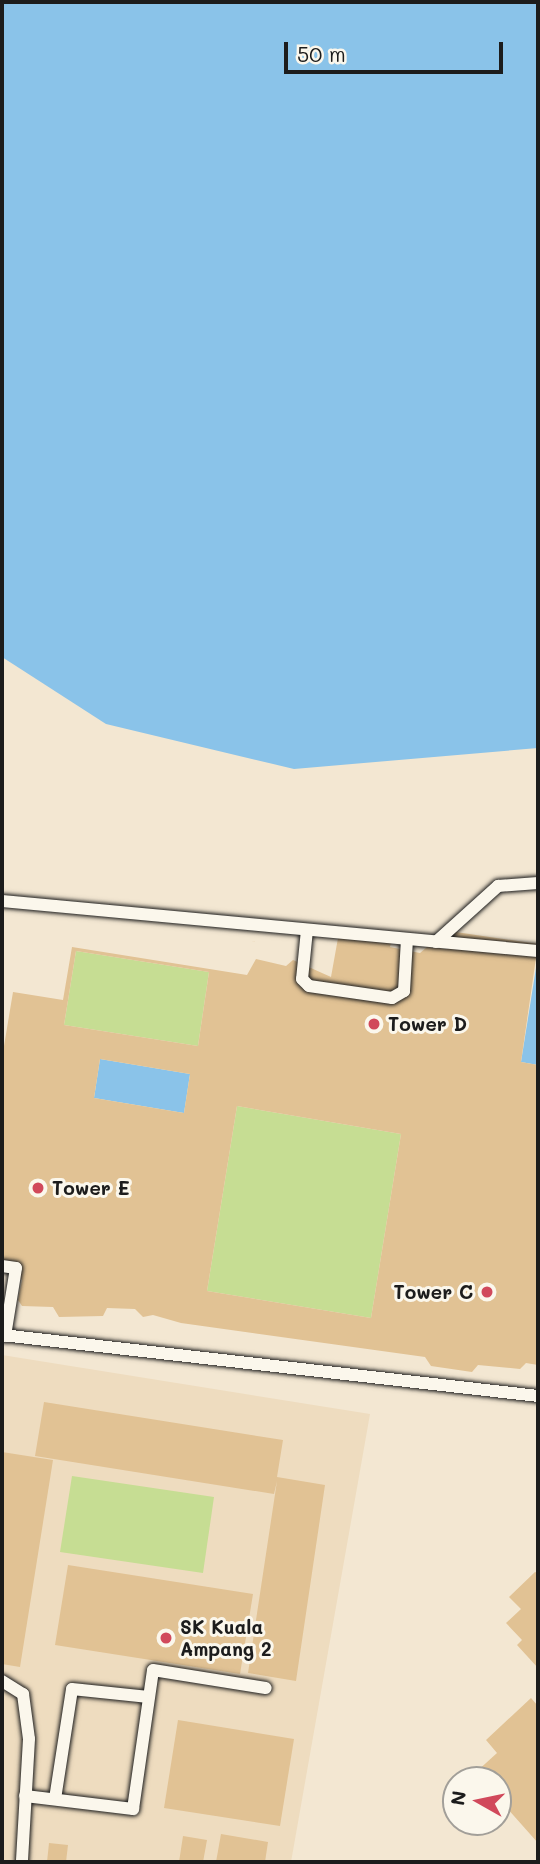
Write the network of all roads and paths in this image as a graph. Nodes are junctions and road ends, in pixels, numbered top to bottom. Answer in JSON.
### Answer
{"nodes":[{"id":1,"x":538,"y":883,"type":"edge"},
{"id":2,"x":2,"y":901,"type":"edge"},
{"id":3,"x":307,"y":930,"type":"junction"},
{"id":4,"x":407,"y":939,"type":"junction"},
{"id":5,"x":436,"y":942,"type":"junction"},
{"id":6,"x":538,"y":951,"type":"edge"},
{"id":7,"x":2,"y":1266,"type":"edge"},
{"id":8,"x":3,"y":1335,"type":"edge"},
{"id":9,"x":538,"y":1396,"type":"edge"},
{"id":10,"x":2,"y":1681,"type":"edge"},
{"id":11,"x":266,"y":1688,"type":"dead end"},
{"id":12,"x":149,"y":1697,"type":"junction"},
{"id":13,"x":25,"y":1796,"type":"junction"},
{"id":14,"x":55,"y":1799,"type":"junction"},
{"id":15,"x":22,"y":1862,"type":"edge"}],
"edges":[{"from":1,"to":5,"type":"lane"},
{"from":2,"to":3,"type":"lane"},
{"from":3,"to":4,"type":"lane"},
{"from":3,"to":4,"type":"lane"},
{"from":4,"to":5,"type":"lane"},
{"from":5,"to":6,"type":"lane"},
{"from":7,"to":8,"type":"lane"},
{"from":8,"to":9,"type":"lane"},
{"from":10,"to":13,"type":"lane"},
{"from":11,"to":12,"type":"lane"},
{"from":12,"to":14,"type":"lane"},
{"from":12,"to":14,"type":"lane"},
{"from":13,"to":14,"type":"lane"},
{"from":13,"to":15,"type":"lane"}]}
